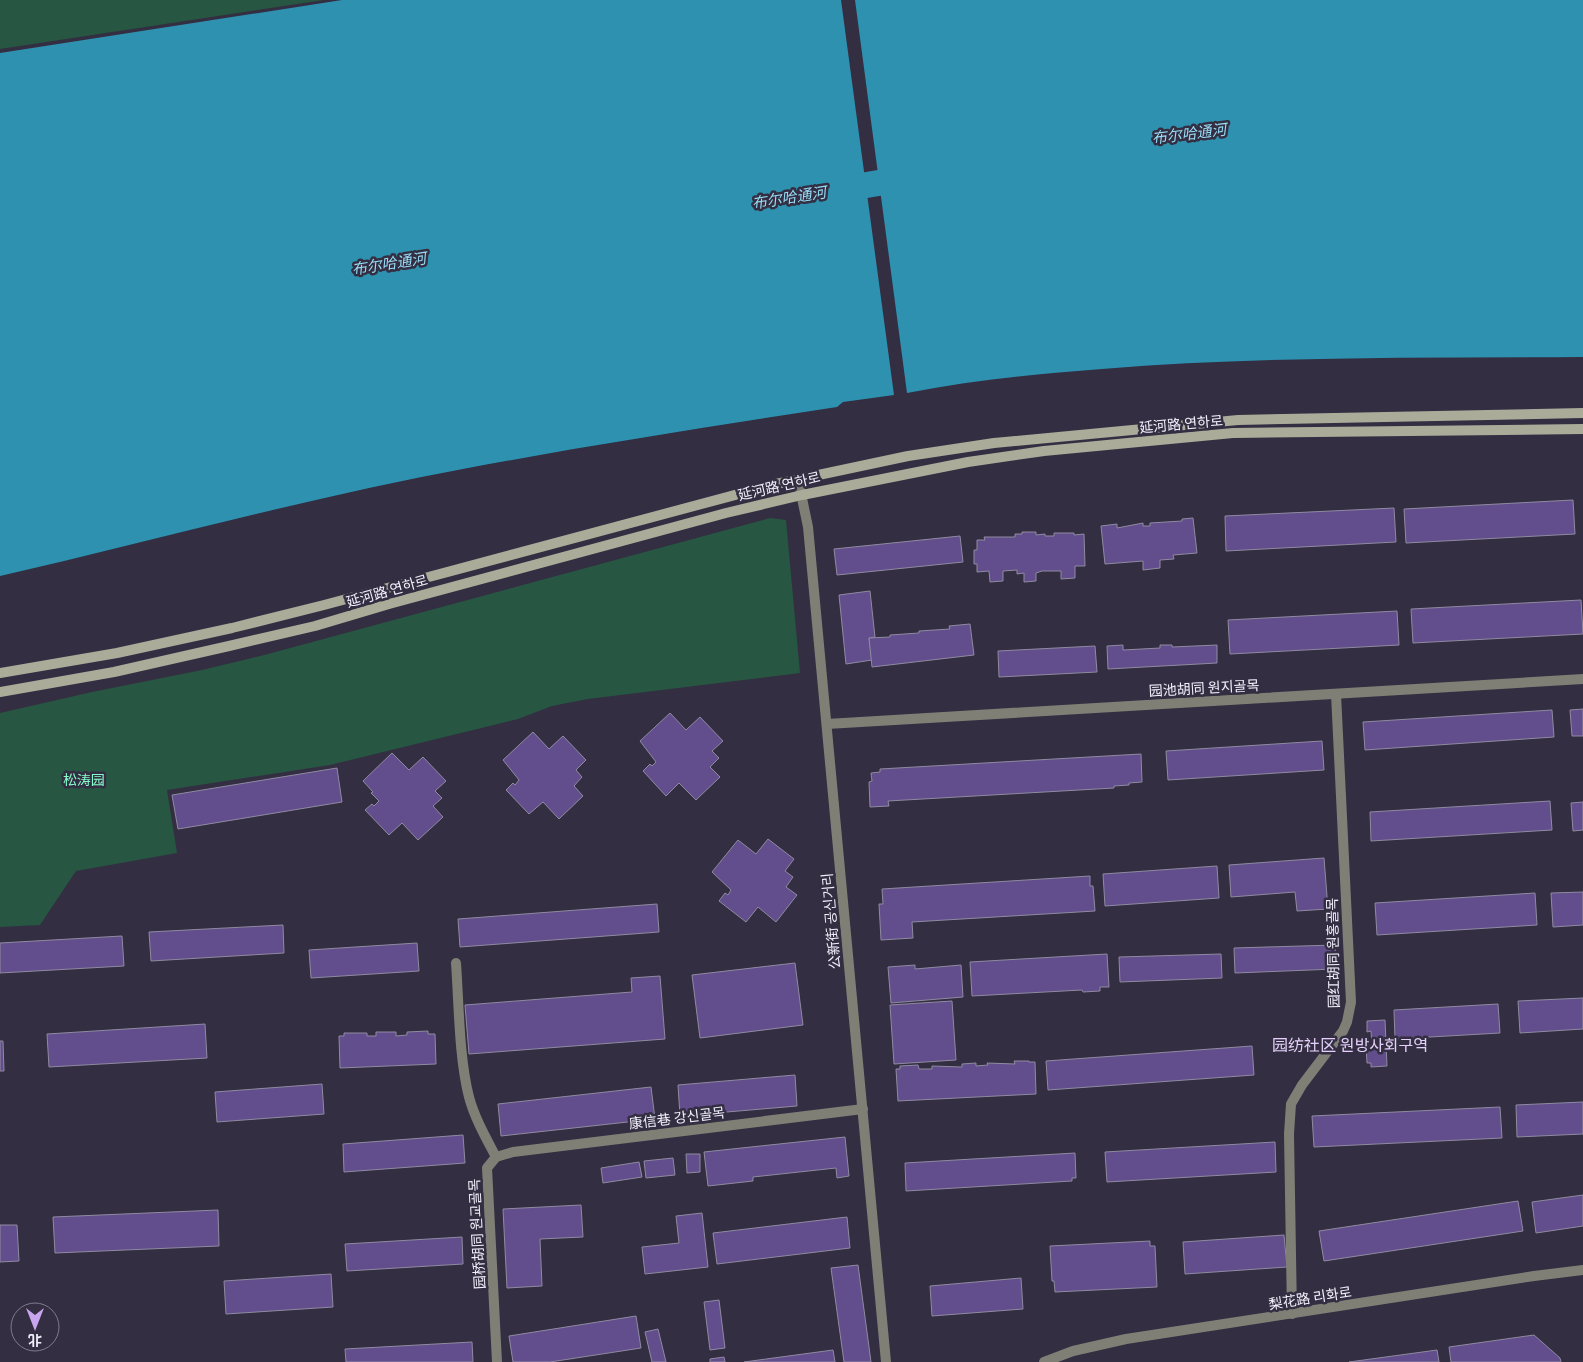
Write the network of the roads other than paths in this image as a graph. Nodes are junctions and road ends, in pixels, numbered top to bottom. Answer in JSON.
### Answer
{"nodes":[{"id":1,"x":1583,"y":414,"type":"edge"},
{"id":2,"x":1583,"y":429,"type":"edge"},
{"id":3,"x":798,"y":479,"type":"junction"},
{"id":4,"x":802,"y":495,"type":"junction"},
{"id":5,"x":0,"y":673,"type":"edge"},
{"id":6,"x":1583,"y":679,"type":"edge"},
{"id":7,"x":0,"y":692,"type":"edge"},
{"id":8,"x":1336,"y":694,"type":"junction"},
{"id":9,"x":827,"y":724,"type":"junction"},
{"id":10,"x":456,"y":963,"type":"dead end"},
{"id":11,"x":862,"y":1109,"type":"junction"},
{"id":12,"x":496,"y":1157,"type":"junction"},
{"id":13,"x":1583,"y":1270,"type":"edge"},
{"id":14,"x":1292,"y":1314,"type":"junction"},
{"id":15,"x":497,"y":1362,"type":"edge"},
{"id":16,"x":886,"y":1362,"type":"edge"},
{"id":17,"x":1044,"y":1362,"type":"edge"}],
"edges":[{"from":1,"to":3,"type":"main road","name":"延河路 연하로"},
{"from":2,"to":4,"type":"main road","name":"延河路 연하로"},
{"from":3,"to":4,"type":"street","name":"公新街 공신거리"},
{"from":3,"to":5,"type":"main road","name":"延河路 연하로"},
{"from":4,"to":7,"type":"main road","name":"延河路 연하로"},
{"from":4,"to":9,"type":"street","name":"公新街 공신거리"},
{"from":6,"to":8,"type":"street","name":"园池胡同 원지골목"},
{"from":8,"to":9,"type":"street","name":"园池胡同 원지골목"},
{"from":8,"to":14,"type":"street","name":"园红胡同 원홍골목"},
{"from":9,"to":11,"type":"street","name":"公新街 공신거리"},
{"from":10,"to":12,"type":"street"},
{"from":11,"to":12,"type":"street","name":"康信巷 강신골목"},
{"from":11,"to":16,"type":"street","name":"公新街 공신거리"},
{"from":12,"to":15,"type":"street","name":"园桥胡同 원교골목"},
{"from":13,"to":14,"type":"street","name":"梨花路 리화로"},
{"from":14,"to":17,"type":"street","name":"梨花路 리화로"}]}
